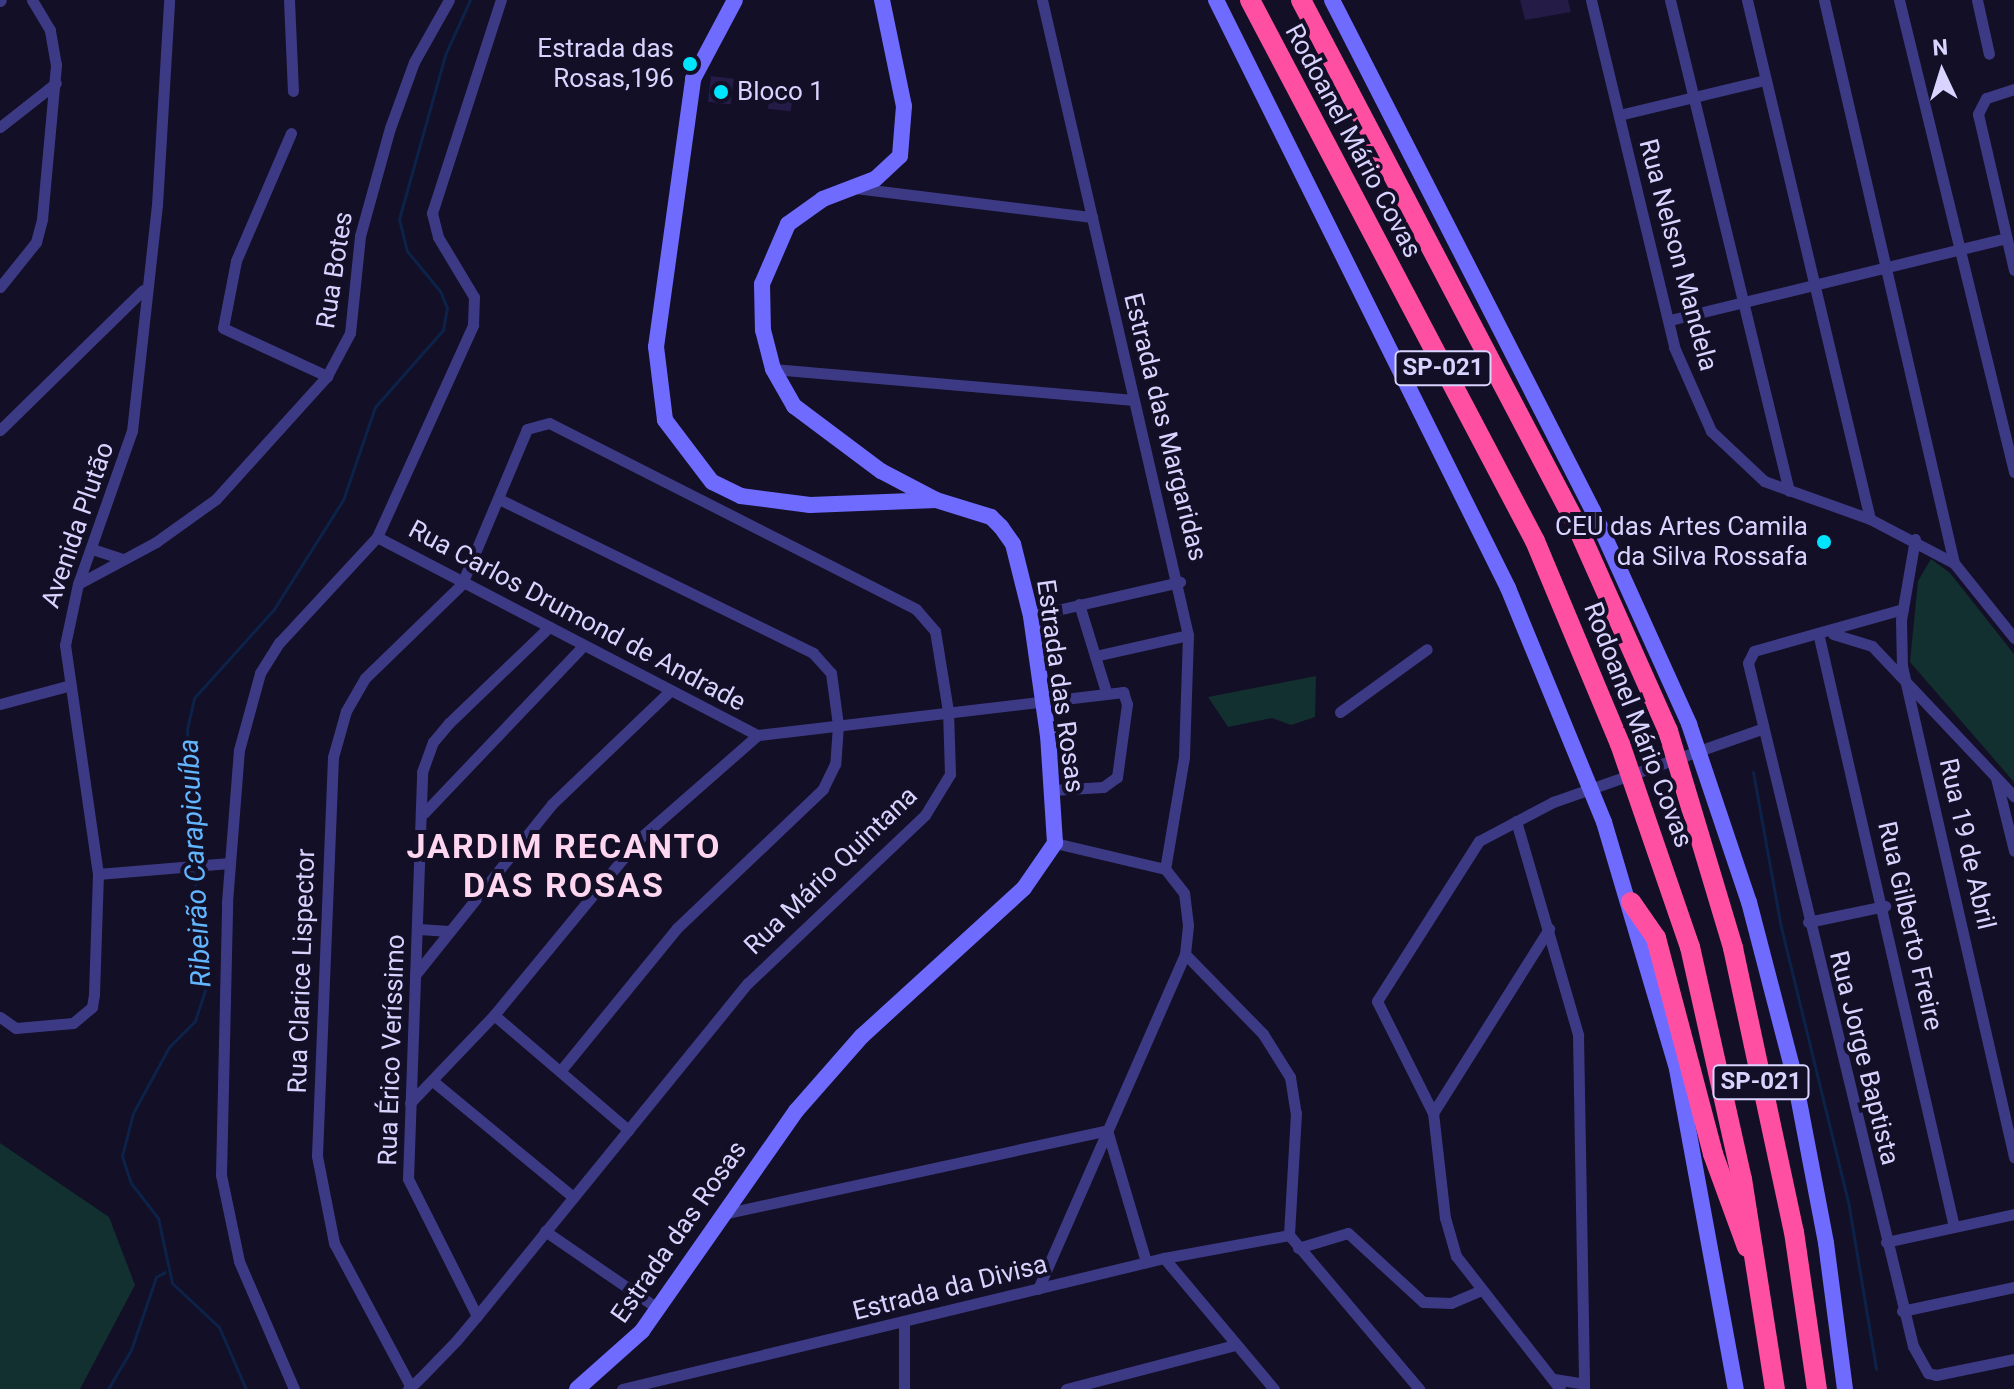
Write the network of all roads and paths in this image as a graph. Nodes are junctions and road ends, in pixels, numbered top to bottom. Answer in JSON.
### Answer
{"nodes":[{"id":1,"x":32,"y":0,"type":"edge"},
{"id":2,"x":169,"y":0,"type":"edge"},
{"id":3,"x":303,"y":0,"type":"edge"},
{"id":4,"x":449,"y":0,"type":"edge"},
{"id":5,"x":501,"y":0,"type":"edge"},
{"id":6,"x":735,"y":0,"type":"edge"},
{"id":7,"x":882,"y":0,"type":"edge"},
{"id":8,"x":1042,"y":0,"type":"edge"},
{"id":9,"x":1216,"y":0,"type":"edge"},
{"id":10,"x":1250,"y":0,"type":"edge"},
{"id":11,"x":1301,"y":0,"type":"edge"},
{"id":12,"x":1332,"y":0,"type":"edge"},
{"id":13,"x":1591,"y":0,"type":"edge"},
{"id":14,"x":1670,"y":0,"type":"edge"},
{"id":15,"x":1747,"y":0,"type":"edge"},
{"id":16,"x":1824,"y":0,"type":"edge"},
{"id":17,"x":1899,"y":0,"type":"edge"},
{"id":18,"x":1977,"y":0,"type":"edge"},
{"id":19,"x":291,"y":5,"type":"edge"},
{"id":20,"x":1989,"y":54,"type":"dead end"},
{"id":21,"x":1765,"y":80,"type":"junction"},
{"id":22,"x":56,"y":83,"type":"junction"},
{"id":23,"x":2014,"y":89,"type":"edge"},
{"id":24,"x":293,"y":91,"type":"dead end"},
{"id":25,"x":1694,"y":97,"type":"junction"},
{"id":26,"x":1619,"y":115,"type":"junction"},
{"id":27,"x":0,"y":127,"type":"edge"},
{"id":28,"x":291,"y":133,"type":"dead end"},
{"id":29,"x":852,"y":188,"type":"junction"},
{"id":30,"x":1092,"y":217,"type":"junction"},
{"id":31,"x":2006,"y":238,"type":"junction"},
{"id":32,"x":1958,"y":249,"type":"junction"},
{"id":33,"x":1890,"y":264,"type":"junction"},
{"id":34,"x":2014,"y":270,"type":"edge"},
{"id":35,"x":1817,"y":282,"type":"junction"},
{"id":36,"x":0,"y":287,"type":"edge"},
{"id":37,"x":143,"y":290,"type":"junction"},
{"id":38,"x":1746,"y":300,"type":"junction"},
{"id":39,"x":118,"y":318,"type":"junction"},
{"id":40,"x":1670,"y":320,"type":"junction"},
{"id":41,"x":141,"y":322,"type":"junction"},
{"id":42,"x":773,"y":369,"type":"junction"},
{"id":43,"x":327,"y":376,"type":"junction"},
{"id":44,"x":1134,"y":400,"type":"junction"},
{"id":45,"x":2,"y":426,"type":"edge"},
{"id":46,"x":2014,"y":472,"type":"edge"},
{"id":47,"x":1789,"y":491,"type":"junction"},
{"id":48,"x":499,"y":499,"type":"junction"},
{"id":49,"x":936,"y":500,"type":"junction"},
{"id":50,"x":1870,"y":519,"type":"junction"},
{"id":51,"x":377,"y":537,"type":"junction"},
{"id":52,"x":1915,"y":539,"type":"junction"},
{"id":53,"x":92,"y":549,"type":"junction"},
{"id":54,"x":123,"y":559,"type":"junction"},
{"id":55,"x":1954,"y":563,"type":"junction"},
{"id":56,"x":1180,"y":582,"type":"junction"},
{"id":57,"x":78,"y":584,"type":"junction"},
{"id":58,"x":462,"y":584,"type":"junction"},
{"id":59,"x":1079,"y":604,"type":"junction"},
{"id":60,"x":1903,"y":609,"type":"junction"},
{"id":61,"x":1031,"y":616,"type":"junction"},
{"id":62,"x":549,"y":627,"type":"junction"},
{"id":63,"x":1188,"y":635,"type":"junction"},
{"id":64,"x":1824,"y":635,"type":"junction"},
{"id":65,"x":2014,"y":638,"type":"edge"},
{"id":66,"x":584,"y":645,"type":"junction"},
{"id":67,"x":1427,"y":649,"type":"dead end"},
{"id":68,"x":1095,"y":656,"type":"junction"},
{"id":69,"x":1906,"y":681,"type":"junction"},
{"id":70,"x":71,"y":685,"type":"junction"},
{"id":71,"x":670,"y":691,"type":"junction"},
{"id":72,"x":1106,"y":692,"type":"junction"},
{"id":73,"x":1042,"y":701,"type":"junction"},
{"id":74,"x":0,"y":704,"type":"edge"},
{"id":75,"x":948,"y":711,"type":"junction"},
{"id":76,"x":1340,"y":712,"type":"dead end"},
{"id":77,"x":838,"y":725,"type":"junction"},
{"id":78,"x":1761,"y":729,"type":"junction"},
{"id":79,"x":758,"y":735,"type":"junction"},
{"id":80,"x":1996,"y":777,"type":"junction"},
{"id":81,"x":1052,"y":790,"type":"junction"},
{"id":82,"x":2014,"y":796,"type":"edge"},
{"id":83,"x":424,"y":813,"type":"junction"},
{"id":84,"x":1516,"y":821,"type":"junction"},
{"id":85,"x":1055,"y":843,"type":"junction"},
{"id":86,"x":2014,"y":851,"type":"edge"},
{"id":87,"x":230,"y":863,"type":"junction"},
{"id":88,"x":1165,"y":869,"type":"junction"},
{"id":89,"x":98,"y":874,"type":"junction"},
{"id":90,"x":1631,"y":902,"type":"junction"},
{"id":91,"x":1885,"y":906,"type":"junction"},
{"id":92,"x":1808,"y":922,"type":"junction"},
{"id":93,"x":419,"y":929,"type":"junction"},
{"id":94,"x":1549,"y":929,"type":"junction"},
{"id":95,"x":449,"y":931,"type":"junction"},
{"id":96,"x":1185,"y":954,"type":"junction"},
{"id":97,"x":415,"y":975,"type":"junction"},
{"id":98,"x":494,"y":1015,"type":"junction"},
{"id":99,"x":0,"y":1017,"type":"edge"},
{"id":100,"x":562,"y":1069,"type":"junction"},
{"id":101,"x":434,"y":1082,"type":"junction"},
{"id":102,"x":410,"y":1103,"type":"junction"},
{"id":103,"x":1433,"y":1113,"type":"junction"},
{"id":104,"x":628,"y":1130,"type":"junction"},
{"id":105,"x":1107,"y":1130,"type":"junction"},
{"id":106,"x":2014,"y":1157,"type":"edge"},
{"id":107,"x":572,"y":1196,"type":"junction"},
{"id":108,"x":2014,"y":1214,"type":"edge"},
{"id":109,"x":718,"y":1215,"type":"junction"},
{"id":110,"x":1954,"y":1227,"type":"junction"},
{"id":111,"x":545,"y":1231,"type":"junction"},
{"id":112,"x":1289,"y":1235,"type":"junction"},
{"id":113,"x":1886,"y":1242,"type":"junction"},
{"id":114,"x":1298,"y":1248,"type":"junction"},
{"id":115,"x":1164,"y":1258,"type":"junction"},
{"id":116,"x":1146,"y":1262,"type":"junction"},
{"id":117,"x":1757,"y":1270,"type":"junction"},
{"id":118,"x":2014,"y":1287,"type":"edge"},
{"id":119,"x":1038,"y":1289,"type":"junction"},
{"id":120,"x":1479,"y":1291,"type":"junction"},
{"id":121,"x":657,"y":1308,"type":"junction"},
{"id":122,"x":1902,"y":1311,"type":"junction"},
{"id":123,"x":477,"y":1316,"type":"junction"},
{"id":124,"x":904,"y":1322,"type":"junction"},
{"id":125,"x":1235,"y":1345,"type":"junction"},
{"id":126,"x":2014,"y":1359,"type":"edge"},
{"id":127,"x":1114,"y":1377,"type":"junction"},
{"id":128,"x":1557,"y":1384,"type":"edge"},
{"id":129,"x":1584,"y":1386,"type":"edge"},
{"id":130,"x":409,"y":1388,"type":"edge"},
{"id":131,"x":294,"y":1389,"type":"edge"},
{"id":132,"x":577,"y":1389,"type":"edge"},
{"id":133,"x":622,"y":1389,"type":"edge"},
{"id":134,"x":904,"y":1389,"type":"edge"},
{"id":135,"x":1066,"y":1389,"type":"edge"},
{"id":136,"x":1124,"y":1389,"type":"edge"},
{"id":137,"x":1274,"y":1389,"type":"edge"},
{"id":138,"x":1419,"y":1389,"type":"edge"},
{"id":139,"x":1736,"y":1389,"type":"edge"},
{"id":140,"x":1775,"y":1389,"type":"edge"},
{"id":141,"x":1817,"y":1389,"type":"edge"},
{"id":142,"x":1845,"y":1389,"type":"edge"}],
"edges":[{"from":1,"to":22,"type":"street"},
{"from":2,"to":37,"type":"street","name":"Avenida Plutão"},
{"from":3,"to":19,"type":"street"},
{"from":4,"to":43,"type":"street","name":"Rua Botes"},
{"from":5,"to":51,"type":"street"},
{"from":6,"to":49,"type":"main road","name":"Estrada das Rosas"},
{"from":7,"to":29,"type":"main road"},
{"from":8,"to":30,"type":"street","name":"Estrada das Margaridas"},
{"from":9,"to":90,"type":"main road"},
{"from":10,"to":117,"type":"highway","name":"Rodoanel Mário Covas","number":"SP-021"},
{"from":11,"to":141,"type":"highway","name":"Rodoanel Mário Covas","number":"SP-021"},
{"from":12,"to":142,"type":"main road"},
{"from":13,"to":26,"type":"street","name":"Rua Nelson Mandela"},
{"from":14,"to":25,"type":"street"},
{"from":15,"to":21,"type":"street"},
{"from":16,"to":33,"type":"street"},
{"from":17,"to":32,"type":"street"},
{"from":18,"to":20,"type":"street"},
{"from":19,"to":24,"type":"street"},
{"from":21,"to":25,"type":"street"},
{"from":21,"to":35,"type":"street"},
{"from":22,"to":27,"type":"street"},
{"from":22,"to":36,"type":"street"},
{"from":23,"to":31,"type":"street"},
{"from":25,"to":26,"type":"street"},
{"from":25,"to":38,"type":"street"},
{"from":26,"to":40,"type":"street","name":"Rua Nelson Mandela"},
{"from":28,"to":43,"type":"street"},
{"from":29,"to":30,"type":"street"},
{"from":29,"to":42,"type":"main road"},
{"from":30,"to":44,"type":"street","name":"Estrada das Margaridas"},
{"from":31,"to":32,"type":"street"},
{"from":31,"to":34,"type":"street"},
{"from":32,"to":33,"type":"street"},
{"from":32,"to":46,"type":"street"},
{"from":33,"to":35,"type":"street"},
{"from":33,"to":55,"type":"street"},
{"from":35,"to":38,"type":"street"},
{"from":35,"to":50,"type":"street"},
{"from":37,"to":39,"type":"street"},
{"from":37,"to":41,"type":"street","name":"Avenida Plutão"},
{"from":38,"to":40,"type":"street"},
{"from":38,"to":47,"type":"street"},
{"from":39,"to":41,"type":"street"},
{"from":39,"to":45,"type":"street"},
{"from":40,"to":47,"type":"street","name":"Rua Nelson Mandela"},
{"from":41,"to":53,"type":"street","name":"Avenida Plutão"},
{"from":42,"to":44,"type":"street"},
{"from":42,"to":49,"type":"main road"},
{"from":43,"to":54,"type":"street","name":"Rua Botes"},
{"from":44,"to":56,"type":"street","name":"Estrada das Margaridas"},
{"from":47,"to":50,"type":"street","name":"Rua Nelson Mandela"},
{"from":48,"to":58,"type":"street"},
{"from":48,"to":75,"type":"street","name":"Rua Mário Quintana"},
{"from":48,"to":77,"type":"street"},
{"from":49,"to":61,"type":"main road","name":"Estrada das Rosas"},
{"from":50,"to":52,"type":"street","name":"Rua Nelson Mandela"},
{"from":51,"to":58,"type":"street","name":"Rua Carlos Drumond de Andrade"},
{"from":51,"to":87,"type":"street"},
{"from":52,"to":55,"type":"street","name":"Rua Nelson Mandela"},
{"from":52,"to":60,"type":"street","name":"Rua 19 de Abril"},
{"from":53,"to":54,"type":"street"},
{"from":53,"to":57,"type":"street","name":"Avenida Plutão"},
{"from":54,"to":57,"type":"street","name":"Rua Botes"},
{"from":55,"to":65,"type":"street","name":"Rua Nelson Mandela"},
{"from":56,"to":59,"type":"street"},
{"from":56,"to":63,"type":"street","name":"Estrada das Margaridas"},
{"from":57,"to":70,"type":"street","name":"Avenida Plutão"},
{"from":58,"to":62,"type":"street","name":"Rua Carlos Drumond de Andrade"},
{"from":58,"to":130,"type":"street","name":"Rua Clarice Lispector"},
{"from":59,"to":61,"type":"street"},
{"from":59,"to":68,"type":"street"},
{"from":60,"to":64,"type":"street"},
{"from":60,"to":69,"type":"street","name":"Rua 19 de Abril"},
{"from":61,"to":73,"type":"main road","name":"Estrada das Rosas"},
{"from":62,"to":66,"type":"street","name":"Rua Carlos Drumond de Andrade"},
{"from":62,"to":83,"type":"street","name":"Rua Érico Veríssimo"},
{"from":63,"to":68,"type":"street"},
{"from":63,"to":88,"type":"street","name":"Estrada das Margaridas"},
{"from":64,"to":69,"type":"street"},
{"from":64,"to":78,"type":"street","name":"Rua Jorge Baptista"},
{"from":64,"to":91,"type":"street","name":"Rua Gilberto Freire"},
{"from":66,"to":71,"type":"street","name":"Rua Carlos Drumond de Andrade"},
{"from":66,"to":83,"type":"street"},
{"from":67,"to":76,"type":"street"},
{"from":68,"to":72,"type":"street"},
{"from":69,"to":80,"type":"street"},
{"from":69,"to":106,"type":"street","name":"Rua 19 de Abril"},
{"from":70,"to":74,"type":"street"},
{"from":70,"to":89,"type":"street","name":"Avenida Plutão"},
{"from":71,"to":79,"type":"street","name":"Rua Carlos Drumond de Andrade"},
{"from":71,"to":95,"type":"street"},
{"from":72,"to":73,"type":"street","name":"Rua Carlos Drumond de Andrade"},
{"from":72,"to":81,"type":"street"},
{"from":73,"to":75,"type":"street","name":"Rua Carlos Drumond de Andrade"},
{"from":73,"to":81,"type":"main road","name":"Estrada das Rosas"},
{"from":75,"to":77,"type":"street","name":"Rua Carlos Drumond de Andrade"},
{"from":75,"to":104,"type":"street","name":"Rua Mário Quintana"},
{"from":77,"to":79,"type":"street","name":"Rua Carlos Drumond de Andrade"},
{"from":77,"to":100,"type":"street"},
{"from":78,"to":84,"type":"street"},
{"from":78,"to":92,"type":"street","name":"Rua Jorge Baptista"},
{"from":79,"to":98,"type":"street"},
{"from":80,"to":82,"type":"street"},
{"from":80,"to":86,"type":"street"},
{"from":81,"to":85,"type":"main road","name":"Estrada das Rosas"},
{"from":83,"to":93,"type":"street","name":"Rua Érico Veríssimo"},
{"from":84,"to":94,"type":"street"},
{"from":84,"to":103,"type":"street"},
{"from":85,"to":88,"type":"street"},
{"from":85,"to":109,"type":"main road","name":"Estrada das Rosas"},
{"from":87,"to":89,"type":"street"},
{"from":87,"to":131,"type":"street"},
{"from":88,"to":96,"type":"street"},
{"from":89,"to":99,"type":"street","name":"Avenida Plutão"},
{"from":90,"to":117,"type":"highway"},
{"from":90,"to":139,"type":"main road"},
{"from":91,"to":92,"type":"street"},
{"from":91,"to":110,"type":"street","name":"Rua Gilberto Freire"},
{"from":92,"to":113,"type":"street","name":"Rua Jorge Baptista"},
{"from":93,"to":95,"type":"street"},
{"from":93,"to":97,"type":"street","name":"Rua Érico Veríssimo"},
{"from":94,"to":103,"type":"street"},
{"from":94,"to":129,"type":"street"},
{"from":95,"to":97,"type":"street"},
{"from":96,"to":105,"type":"street"},
{"from":96,"to":112,"type":"street"},
{"from":97,"to":102,"type":"street","name":"Rua Érico Veríssimo"},
{"from":98,"to":100,"type":"street"},
{"from":98,"to":101,"type":"street"},
{"from":100,"to":104,"type":"street"},
{"from":101,"to":102,"type":"street"},
{"from":101,"to":107,"type":"street"},
{"from":102,"to":123,"type":"street","name":"Rua Érico Veríssimo"},
{"from":103,"to":120,"type":"street"},
{"from":104,"to":107,"type":"street","name":"Rua Mário Quintana"},
{"from":105,"to":109,"type":"street"},
{"from":105,"to":116,"type":"street"},
{"from":105,"to":119,"type":"street"},
{"from":107,"to":111,"type":"street","name":"Rua Mário Quintana"},
{"from":108,"to":110,"type":"street"},
{"from":109,"to":121,"type":"main road","name":"Estrada das Rosas"},
{"from":110,"to":113,"type":"street"},
{"from":111,"to":121,"type":"street"},
{"from":111,"to":123,"type":"street","name":"Rua Mário Quintana"},
{"from":112,"to":114,"type":"street"},
{"from":112,"to":115,"type":"street","name":"Estrada da Divisa"},
{"from":113,"to":122,"type":"street","name":"Rua Jorge Baptista"},
{"from":114,"to":120,"type":"street"},
{"from":114,"to":138,"type":"street"},
{"from":115,"to":116,"type":"street","name":"Estrada da Divisa"},
{"from":115,"to":125,"type":"street"},
{"from":116,"to":119,"type":"street","name":"Estrada da Divisa"},
{"from":117,"to":140,"type":"highway","name":"Rodoanel Mário Covas","number":"SP-021"},
{"from":118,"to":122,"type":"street"},
{"from":119,"to":124,"type":"street","name":"Estrada da Divisa"},
{"from":120,"to":128,"type":"street"},
{"from":121,"to":132,"type":"main road","name":"Estrada das Rosas"},
{"from":122,"to":126,"type":"street","name":"Rua Jorge Baptista"},
{"from":123,"to":130,"type":"street","name":"Rua Mário Quintana"},
{"from":124,"to":133,"type":"street","name":"Estrada da Divisa"},
{"from":124,"to":134,"type":"street"},
{"from":125,"to":127,"type":"street"},
{"from":125,"to":137,"type":"street"},
{"from":127,"to":135,"type":"street"},
{"from":127,"to":136,"type":"street"},
{"from":128,"to":129,"type":"street"}]}
